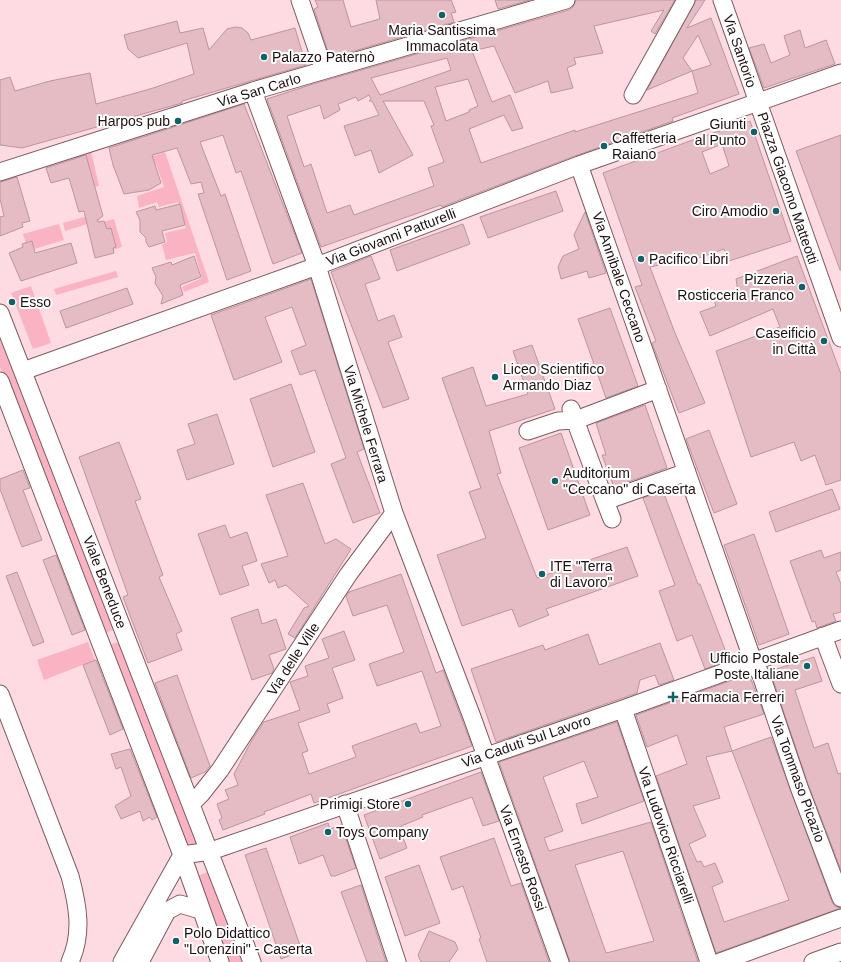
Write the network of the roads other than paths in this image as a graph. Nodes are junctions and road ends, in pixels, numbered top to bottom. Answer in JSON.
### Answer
{"nodes":[{"id":1,"x":300,"y":0,"type":"edge"},
{"id":2,"x":566,"y":0,"type":"edge"},
{"id":3,"x":686,"y":0,"type":"edge"},
{"id":4,"x":722,"y":0,"type":"edge"},
{"id":5,"x":324,"y":70,"type":"junction"},
{"id":6,"x":841,"y":72,"type":"edge"},
{"id":7,"x":253,"y":91,"type":"junction"},
{"id":8,"x":633,"y":95,"type":"dead end"},
{"id":9,"x":758,"y":102,"type":"junction"},
{"id":10,"x":579,"y":165,"type":"junction"},
{"id":11,"x":5,"y":167,"type":"edge"},
{"id":12,"x":317,"y":266,"type":"junction"},
{"id":13,"x":0,"y":313,"type":"edge"},
{"id":14,"x":840,"y":335,"type":"edge"},
{"id":15,"x":23,"y":371,"type":"junction"},
{"id":16,"x":0,"y":381,"type":"edge"},
{"id":17,"x":658,"y":389,"type":"junction"},
{"id":18,"x":574,"y":414,"type":"junction"},
{"id":19,"x":528,"y":430,"type":"dead end"},
{"id":20,"x":687,"y":472,"type":"junction"},
{"id":21,"x":605,"y":501,"type":"junction"},
{"id":22,"x":394,"y":512,"type":"junction"},
{"id":23,"x":612,"y":519,"type":"dead end"},
{"id":24,"x":841,"y":630,"type":"edge"},
{"id":25,"x":126,"y":635,"type":"junction"},
{"id":26,"x":823,"y":636,"type":"junction"},
{"id":27,"x":101,"y":644,"type":"junction"},
{"id":28,"x":753,"y":661,"type":"junction"},
{"id":29,"x":841,"y":684,"type":"edge"},
{"id":30,"x":0,"y":694,"type":"edge"},
{"id":31,"x":623,"y":709,"type":"junction"},
{"id":32,"x":485,"y":755,"type":"junction"},
{"id":33,"x":191,"y":804,"type":"junction"},
{"id":34,"x":345,"y":804,"type":"junction"},
{"id":35,"x":211,"y":851,"type":"junction"},
{"id":36,"x":182,"y":855,"type":"junction"},
{"id":37,"x":841,"y":898,"type":"edge"},
{"id":38,"x":200,"y":910,"type":"junction"},
{"id":39,"x":841,"y":918,"type":"edge"},
{"id":40,"x":841,"y":952,"type":"edge"},
{"id":41,"x":70,"y":962,"type":"edge"},
{"id":42,"x":122,"y":962,"type":"edge"},
{"id":43,"x":140,"y":962,"type":"edge"},
{"id":44,"x":220,"y":962,"type":"edge"},
{"id":45,"x":252,"y":962,"type":"edge"},
{"id":46,"x":397,"y":962,"type":"edge"},
{"id":47,"x":560,"y":962,"type":"edge"},
{"id":48,"x":709,"y":962,"type":"edge"},
{"id":49,"x":720,"y":962,"type":"edge"},
{"id":50,"x":813,"y":962,"type":"edge"}],
"edges":[{"from":1,"to":5,"type":"street"},
{"from":2,"to":5,"type":"street","name":"Via San Carlo"},
{"from":3,"to":8,"type":"street"},
{"from":4,"to":9,"type":"street","name":"Via Santorio"},
{"from":5,"to":7,"type":"street","name":"Via San Carlo"},
{"from":6,"to":9,"type":"street","name":"Piazza Giacomo Matteotti"},
{"from":7,"to":11,"type":"street","name":"Via San Carlo"},
{"from":7,"to":12,"type":"street","name":"Via Michele Ferrara"},
{"from":9,"to":10,"type":"street","name":"Via Giovanni Patturelli"},
{"from":9,"to":14,"type":"street","name":"Piazza Giacomo Matteotti"},
{"from":10,"to":12,"type":"street","name":"Via Giovanni Patturelli"},
{"from":10,"to":17,"type":"street","name":"Via Annibale Ceccano"},
{"from":12,"to":15,"type":"street","name":"Via Giovanni Patturelli"},
{"from":12,"to":22,"type":"street","name":"Via Michele Ferrara"},
{"from":13,"to":15,"type":"street","name":"Viale Beneduce"},
{"from":15,"to":25,"type":"street","name":"Viale Beneduce"},
{"from":16,"to":27,"type":"street","name":"Viale Beneduce"},
{"from":17,"to":18,"type":"street"},
{"from":17,"to":20,"type":"street","name":"Via Annibale Ceccano"},
{"from":18,"to":19,"type":"street"},
{"from":18,"to":21,"type":"street"},
{"from":20,"to":21,"type":"street"},
{"from":20,"to":28,"type":"street","name":"Via Annibale Ceccano"},
{"from":21,"to":23,"type":"street"},
{"from":22,"to":32,"type":"street","name":"Via Michele Ferrara"},
{"from":22,"to":33,"type":"street","name":"Via delle Ville"},
{"from":24,"to":26,"type":"street","name":"Via Caduti Sul Lavoro"},
{"from":25,"to":27,"type":"street"},
{"from":25,"to":33,"type":"street","name":"Viale Beneduce"},
{"from":26,"to":28,"type":"street","name":"Via Caduti Sul Lavoro"},
{"from":26,"to":29,"type":"street"},
{"from":27,"to":36,"type":"street","name":"Viale Beneduce"},
{"from":28,"to":31,"type":"street","name":"Via Caduti Sul Lavoro"},
{"from":28,"to":37,"type":"street","name":"Via Tommaso Picazio"},
{"from":30,"to":41,"type":"street"},
{"from":31,"to":32,"type":"street","name":"Via Caduti Sul Lavoro"},
{"from":31,"to":48,"type":"street","name":"Via Ludovico Ricciarelli"},
{"from":32,"to":34,"type":"street","name":"Via Caduti Sul Lavoro"},
{"from":32,"to":47,"type":"street","name":"Via Ernesto Rossi"},
{"from":33,"to":35,"type":"street","name":"Viale Beneduce"},
{"from":34,"to":35,"type":"street","name":"Via Caduti Sul Lavoro"},
{"from":34,"to":46,"type":"street"},
{"from":35,"to":36,"type":"street","name":"Via Caduti Sul Lavoro"},
{"from":35,"to":45,"type":"street","name":"Viale Beneduce"},
{"from":36,"to":38,"type":"street","name":"Viale Beneduce"},
{"from":36,"to":42,"type":"street"},
{"from":38,"to":43,"type":"street"},
{"from":38,"to":44,"type":"street","name":"Viale Beneduce"},
{"from":39,"to":49,"type":"street"},
{"from":40,"to":50,"type":"street"}]}
